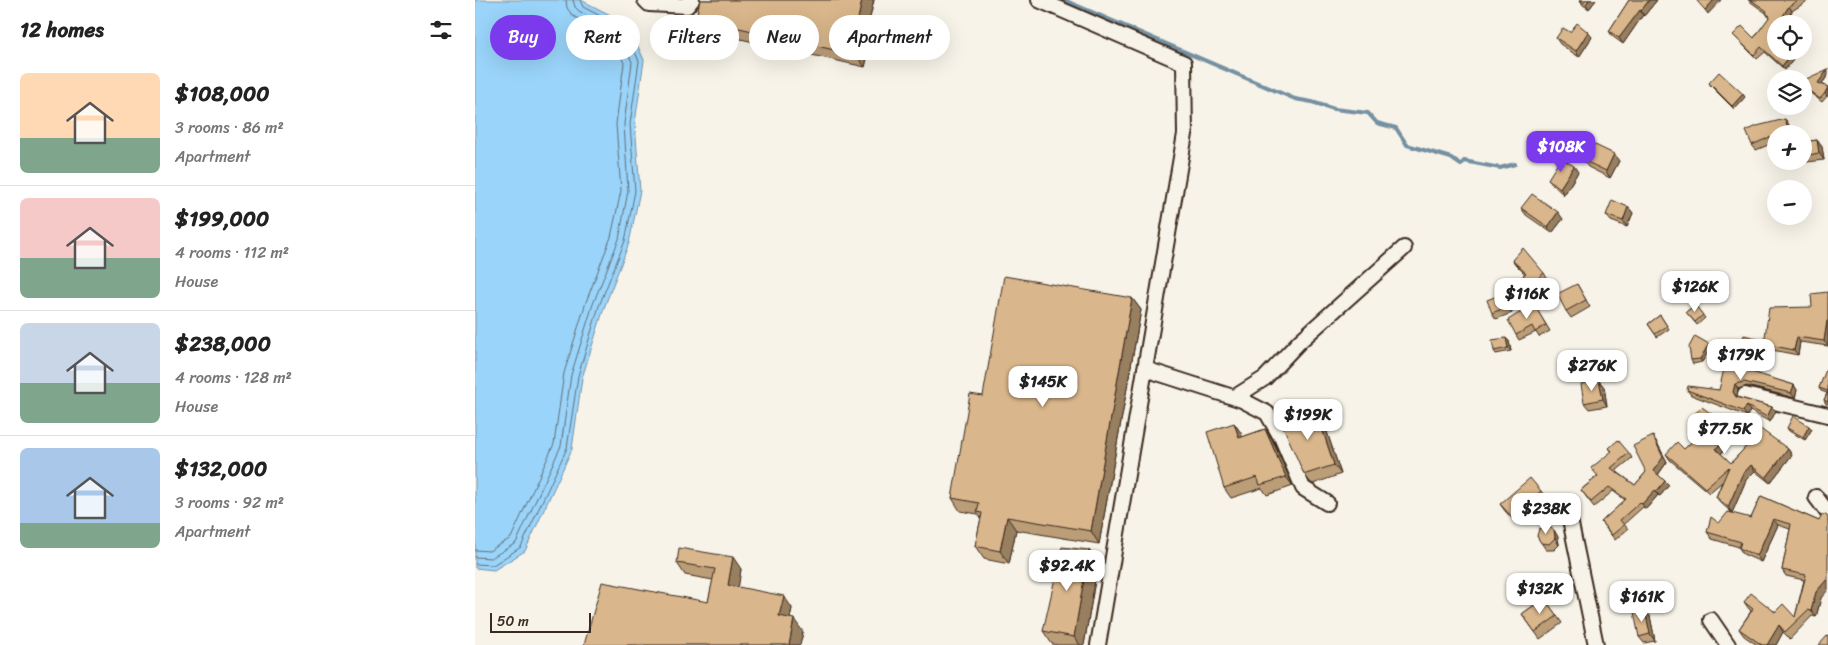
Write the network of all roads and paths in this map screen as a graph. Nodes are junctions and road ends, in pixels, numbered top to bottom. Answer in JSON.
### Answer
{"nodes":[{"id":1,"x":645,"y":0,"type":"edge"},
{"id":2,"x":692,"y":0,"type":"edge"},
{"id":3,"x":1039,"y":0,"type":"edge"},
{"id":4,"x":1404,"y":248,"type":"dead end"},
{"id":5,"x":1145,"y":368,"type":"junction"},
{"id":6,"x":1745,"y":395,"type":"dead end"},
{"id":7,"x":1235,"y":397,"type":"junction"},
{"id":8,"x":1828,"y":415,"type":"edge"},
{"id":9,"x":1816,"y":497,"type":"dead end"},
{"id":10,"x":1327,"y":503,"type":"dead end"},
{"id":11,"x":1567,"y":505,"type":"dead end"},
{"id":12,"x":1828,"y":513,"type":"edge"},
{"id":13,"x":1711,"y":620,"type":"dead end"},
{"id":14,"x":1099,"y":645,"type":"edge"},
{"id":15,"x":1597,"y":645,"type":"edge"},
{"id":16,"x":1728,"y":645,"type":"edge"}],
"edges":[{"from":1,"to":2,"type":"street"},
{"from":3,"to":5,"type":"street"},
{"from":4,"to":7,"type":"street"},
{"from":5,"to":7,"type":"street"},
{"from":5,"to":14,"type":"street"},
{"from":6,"to":8,"type":"street"},
{"from":7,"to":10,"type":"street"},
{"from":9,"to":12,"type":"street"},
{"from":11,"to":15,"type":"street"},
{"from":13,"to":16,"type":"street"}]}
